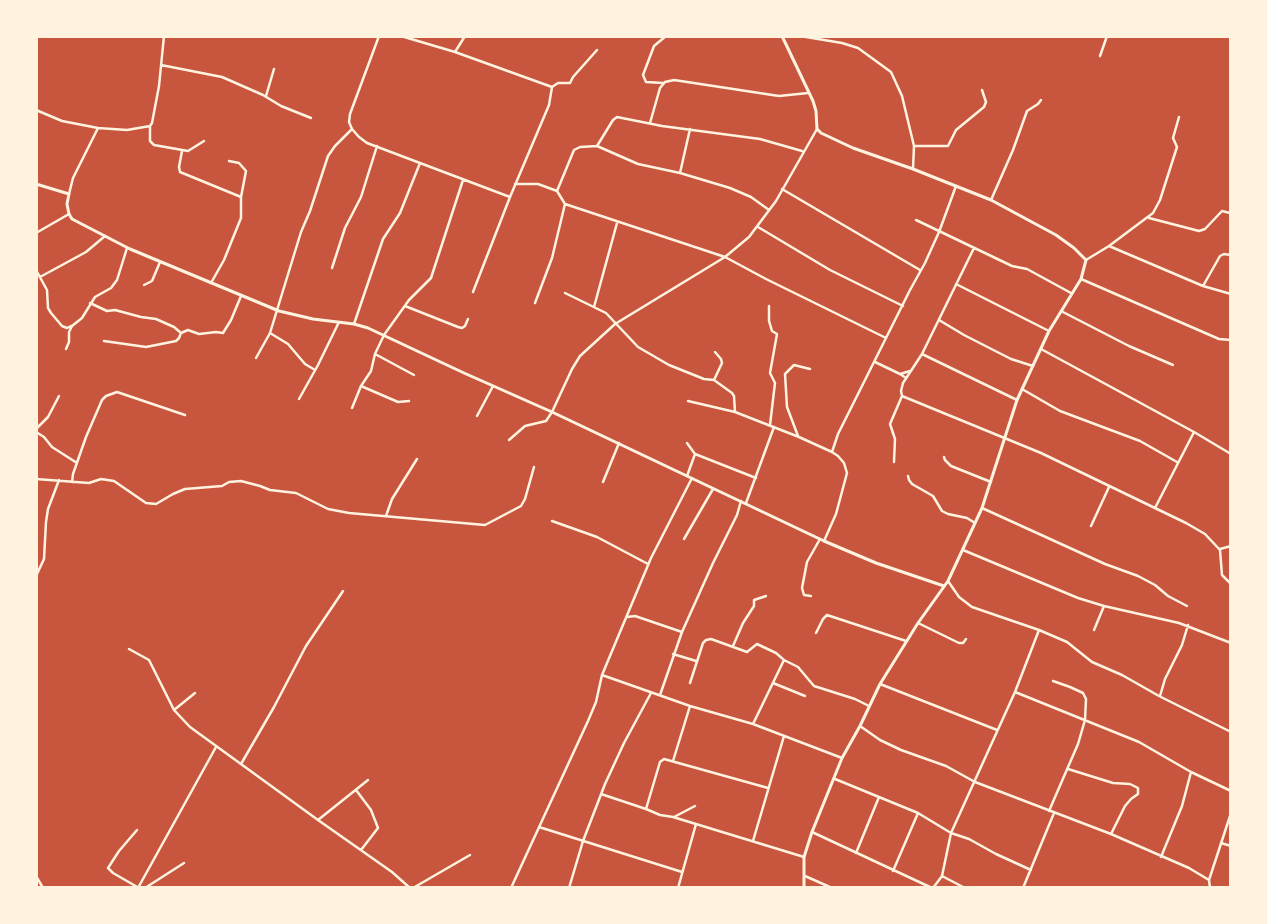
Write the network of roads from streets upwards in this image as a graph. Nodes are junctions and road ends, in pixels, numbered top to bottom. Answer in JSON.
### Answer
{"nodes":[{"id":1,"x":164,"y":36,"type":"edge"},
{"id":2,"x":379,"y":36,"type":"edge"},
{"id":3,"x":401,"y":36,"type":"edge"},
{"id":4,"x":464,"y":36,"type":"edge"},
{"id":5,"x":666,"y":36,"type":"edge"},
{"id":6,"x":782,"y":36,"type":"edge"},
{"id":7,"x":800,"y":36,"type":"edge"},
{"id":8,"x":1107,"y":36,"type":"edge"},
{"id":9,"x":597,"y":50,"type":"dead end"},
{"id":10,"x":455,"y":52,"type":"junction"},
{"id":11,"x":1100,"y":56,"type":"dead end"},
{"id":12,"x":160,"y":65,"type":"junction"},
{"id":13,"x":274,"y":69,"type":"dead end"},
{"id":14,"x":663,"y":83,"type":"junction"},
{"id":15,"x":552,"y":87,"type":"junction"},
{"id":16,"x":982,"y":90,"type":"dead end"},
{"id":17,"x":808,"y":93,"type":"junction"},
{"id":18,"x":266,"y":96,"type":"junction"},
{"id":19,"x":1041,"y":100,"type":"dead end"},
{"id":20,"x":36,"y":110,"type":"edge"},
{"id":21,"x":1180,"y":117,"type":"dead end"},
{"id":22,"x":311,"y":118,"type":"dead end"},
{"id":23,"x":650,"y":123,"type":"junction"},
{"id":24,"x":150,"y":126,"type":"junction"},
{"id":25,"x":98,"y":128,"type":"junction"},
{"id":26,"x":352,"y":129,"type":"junction"},
{"id":27,"x":690,"y":129,"type":"junction"},
{"id":28,"x":817,"y":129,"type":"junction"},
{"id":29,"x":204,"y":141,"type":"dead end"},
{"id":30,"x":377,"y":146,"type":"junction"},
{"id":31,"x":597,"y":146,"type":"junction"},
{"id":32,"x":914,"y":146,"type":"junction"},
{"id":33,"x":182,"y":151,"type":"junction"},
{"id":34,"x":802,"y":152,"type":"junction"},
{"id":35,"x":229,"y":161,"type":"dead end"},
{"id":36,"x":420,"y":163,"type":"junction"},
{"id":37,"x":913,"y":169,"type":"junction"},
{"id":38,"x":680,"y":173,"type":"junction"},
{"id":39,"x":463,"y":180,"type":"junction"},
{"id":40,"x":36,"y":184,"type":"edge"},
{"id":41,"x":515,"y":184,"type":"junction"},
{"id":42,"x":956,"y":186,"type":"junction"},
{"id":43,"x":782,"y":189,"type":"junction"},
{"id":44,"x":558,"y":192,"type":"junction"},
{"id":45,"x":69,"y":194,"type":"junction"},
{"id":46,"x":240,"y":197,"type":"junction"},
{"id":47,"x":510,"y":197,"type":"junction"},
{"id":48,"x":991,"y":200,"type":"junction"},
{"id":49,"x":565,"y":204,"type":"junction"},
{"id":50,"x":769,"y":210,"type":"junction"},
{"id":51,"x":1230,"y":212,"type":"edge"},
{"id":52,"x":69,"y":214,"type":"junction"},
{"id":53,"x":1149,"y":218,"type":"junction"},
{"id":54,"x":916,"y":220,"type":"dead end"},
{"id":55,"x":617,"y":223,"type":"junction"},
{"id":56,"x":758,"y":227,"type":"junction"},
{"id":57,"x":939,"y":232,"type":"junction"},
{"id":58,"x":36,"y":233,"type":"edge"},
{"id":59,"x":105,"y":236,"type":"junction"},
{"id":60,"x":1108,"y":246,"type":"junction"},
{"id":61,"x":127,"y":248,"type":"junction"},
{"id":62,"x":974,"y":248,"type":"junction"},
{"id":63,"x":1231,"y":255,"type":"edge"},
{"id":64,"x":725,"y":257,"type":"junction"},
{"id":65,"x":1086,"y":260,"type":"junction"},
{"id":66,"x":160,"y":262,"type":"junction"},
{"id":67,"x":332,"y":268,"type":"dead end"},
{"id":68,"x":36,"y":270,"type":"edge"},
{"id":69,"x":920,"y":270,"type":"junction"},
{"id":70,"x":40,"y":277,"type":"junction"},
{"id":71,"x":1081,"y":279,"type":"junction"},
{"id":72,"x":210,"y":284,"type":"junction"},
{"id":73,"x":956,"y":284,"type":"junction"},
{"id":74,"x":144,"y":285,"type":"dead end"},
{"id":75,"x":1203,"y":286,"type":"junction"},
{"id":76,"x":473,"y":292,"type":"dead end"},
{"id":77,"x":566,"y":293,"type":"dead end"},
{"id":78,"x":1071,"y":294,"type":"junction"},
{"id":79,"x":1231,"y":294,"type":"edge"},
{"id":80,"x":241,"y":296,"type":"junction"},
{"id":81,"x":90,"y":303,"type":"junction"},
{"id":82,"x":535,"y":303,"type":"dead end"},
{"id":83,"x":405,"y":306,"type":"junction"},
{"id":84,"x":769,"y":306,"type":"dead end"},
{"id":85,"x":903,"y":306,"type":"junction"},
{"id":86,"x":594,"y":307,"type":"junction"},
{"id":87,"x":277,"y":310,"type":"junction"},
{"id":88,"x":1061,"y":311,"type":"junction"},
{"id":89,"x":468,"y":319,"type":"dead end"},
{"id":90,"x":938,"y":320,"type":"junction"},
{"id":91,"x":338,"y":322,"type":"junction"},
{"id":92,"x":354,"y":324,"type":"junction"},
{"id":93,"x":615,"y":324,"type":"junction"},
{"id":94,"x":72,"y":326,"type":"junction"},
{"id":95,"x":1050,"y":331,"type":"junction"},
{"id":96,"x":180,"y":333,"type":"junction"},
{"id":97,"x":270,"y":333,"type":"junction"},
{"id":98,"x":384,"y":335,"type":"junction"},
{"id":99,"x":886,"y":338,"type":"junction"},
{"id":100,"x":1231,"y":340,"type":"edge"},
{"id":101,"x":104,"y":341,"type":"dead end"},
{"id":102,"x":66,"y":349,"type":"dead end"},
{"id":103,"x":1041,"y":349,"type":"junction"},
{"id":104,"x":715,"y":352,"type":"dead end"},
{"id":105,"x":375,"y":354,"type":"junction"},
{"id":106,"x":922,"y":354,"type":"junction"},
{"id":107,"x":256,"y":358,"type":"dead end"},
{"id":108,"x":875,"y":362,"type":"junction"},
{"id":109,"x":1033,"y":366,"type":"junction"},
{"id":110,"x":1173,"y":366,"type":"dead end"},
{"id":111,"x":810,"y":369,"type":"dead end"},
{"id":112,"x":315,"y":370,"type":"junction"},
{"id":113,"x":911,"y":370,"type":"junction"},
{"id":114,"x":900,"y":374,"type":"junction"},
{"id":115,"x":414,"y":375,"type":"dead end"},
{"id":116,"x":906,"y":378,"type":"junction"},
{"id":117,"x":714,"y":380,"type":"junction"},
{"id":118,"x":493,"y":385,"type":"junction"},
{"id":119,"x":361,"y":386,"type":"junction"},
{"id":120,"x":1022,"y":389,"type":"junction"},
{"id":121,"x":59,"y":396,"type":"dead end"},
{"id":122,"x":902,"y":396,"type":"junction"},
{"id":123,"x":299,"y":399,"type":"dead end"},
{"id":124,"x":688,"y":400,"type":"dead end"},
{"id":125,"x":1017,"y":400,"type":"junction"},
{"id":126,"x":409,"y":401,"type":"dead end"},
{"id":127,"x":352,"y":408,"type":"dead end"},
{"id":128,"x":552,"y":412,"type":"junction"},
{"id":129,"x":736,"y":412,"type":"junction"},
{"id":130,"x":185,"y":415,"type":"dead end"},
{"id":131,"x":477,"y":416,"type":"dead end"},
{"id":132,"x":770,"y":425,"type":"junction"},
{"id":133,"x":774,"y":427,"type":"junction"},
{"id":134,"x":36,"y":430,"type":"edge"},
{"id":135,"x":1194,"y":432,"type":"junction"},
{"id":136,"x":799,"y":437,"type":"junction"},
{"id":137,"x":1004,"y":438,"type":"junction"},
{"id":138,"x":509,"y":440,"type":"dead end"},
{"id":139,"x":619,"y":443,"type":"junction"},
{"id":140,"x":687,"y":443,"type":"dead end"},
{"id":141,"x":832,"y":452,"type":"junction"},
{"id":142,"x":1230,"y":453,"type":"edge"},
{"id":143,"x":695,"y":454,"type":"junction"},
{"id":144,"x":944,"y":457,"type":"dead end"},
{"id":145,"x":418,"y":459,"type":"dead end"},
{"id":146,"x":894,"y":462,"type":"dead end"},
{"id":147,"x":1177,"y":462,"type":"junction"},
{"id":148,"x":77,"y":463,"type":"junction"},
{"id":149,"x":534,"y":467,"type":"dead end"},
{"id":150,"x":687,"y":476,"type":"junction"},
{"id":151,"x":908,"y":476,"type":"dead end"},
{"id":152,"x":692,"y":478,"type":"junction"},
{"id":153,"x":756,"y":478,"type":"junction"},
{"id":154,"x":36,"y":480,"type":"edge"},
{"id":155,"x":59,"y":480,"type":"junction"},
{"id":156,"x":72,"y":482,"type":"junction"},
{"id":157,"x":603,"y":482,"type":"dead end"},
{"id":158,"x":991,"y":482,"type":"junction"},
{"id":159,"x":1109,"y":487,"type":"junction"},
{"id":160,"x":713,"y":489,"type":"junction"},
{"id":161,"x":741,"y":501,"type":"junction"},
{"id":162,"x":746,"y":503,"type":"junction"},
{"id":163,"x":982,"y":508,"type":"junction"},
{"id":164,"x":1155,"y":508,"type":"junction"},
{"id":165,"x":386,"y":516,"type":"junction"},
{"id":166,"x":552,"y":521,"type":"dead end"},
{"id":167,"x":975,"y":523,"type":"junction"},
{"id":168,"x":1091,"y":526,"type":"dead end"},
{"id":169,"x":684,"y":539,"type":"dead end"},
{"id":170,"x":822,"y":540,"type":"junction"},
{"id":171,"x":1231,"y":546,"type":"edge"},
{"id":172,"x":963,"y":550,"type":"junction"},
{"id":173,"x":1220,"y":550,"type":"junction"},
{"id":174,"x":649,"y":564,"type":"junction"},
{"id":175,"x":36,"y":576,"type":"edge"},
{"id":176,"x":948,"y":581,"type":"junction"},
{"id":177,"x":1231,"y":584,"type":"edge"},
{"id":178,"x":944,"y":586,"type":"junction"},
{"id":179,"x":343,"y":591,"type":"dead end"},
{"id":180,"x":766,"y":596,"type":"dead end"},
{"id":181,"x":811,"y":596,"type":"dead end"},
{"id":182,"x":1104,"y":606,"type":"junction"},
{"id":183,"x":1187,"y":606,"type":"dead end"},
{"id":184,"x":628,"y":617,"type":"junction"},
{"id":185,"x":918,"y":623,"type":"junction"},
{"id":186,"x":1188,"y":625,"type":"junction"},
{"id":187,"x":1039,"y":630,"type":"junction"},
{"id":188,"x":1094,"y":630,"type":"dead end"},
{"id":189,"x":682,"y":632,"type":"junction"},
{"id":190,"x":816,"y":633,"type":"dead end"},
{"id":191,"x":966,"y":639,"type":"dead end"},
{"id":192,"x":906,"y":641,"type":"junction"},
{"id":193,"x":1231,"y":643,"type":"edge"},
{"id":194,"x":733,"y":646,"type":"junction"},
{"id":195,"x":129,"y":648,"type":"dead end"},
{"id":196,"x":673,"y":654,"type":"junction"},
{"id":197,"x":784,"y":660,"type":"junction"},
{"id":198,"x":696,"y":661,"type":"junction"},
{"id":199,"x":602,"y":674,"type":"junction"},
{"id":200,"x":1052,"y":681,"type":"dead end"},
{"id":201,"x":690,"y":683,"type":"dead end"},
{"id":202,"x":773,"y":683,"type":"junction"},
{"id":203,"x":880,"y":684,"type":"junction"},
{"id":204,"x":1015,"y":692,"type":"junction"},
{"id":205,"x":195,"y":693,"type":"dead end"},
{"id":206,"x":651,"y":693,"type":"junction"},
{"id":207,"x":660,"y":695,"type":"junction"},
{"id":208,"x":806,"y":696,"type":"dead end"},
{"id":209,"x":1160,"y":696,"type":"junction"},
{"id":210,"x":690,"y":706,"type":"junction"},
{"id":211,"x":869,"y":706,"type":"junction"},
{"id":212,"x":174,"y":710,"type":"junction"},
{"id":213,"x":1085,"y":720,"type":"junction"},
{"id":214,"x":753,"y":724,"type":"junction"},
{"id":215,"x":860,"y":726,"type":"junction"},
{"id":216,"x":997,"y":730,"type":"junction"},
{"id":217,"x":1231,"y":732,"type":"edge"},
{"id":218,"x":784,"y":736,"type":"junction"},
{"id":219,"x":216,"y":747,"type":"junction"},
{"id":220,"x":842,"y":758,"type":"junction"},
{"id":221,"x":673,"y":761,"type":"junction"},
{"id":222,"x":241,"y":764,"type":"junction"},
{"id":223,"x":1068,"y":769,"type":"junction"},
{"id":224,"x":1191,"y":772,"type":"junction"},
{"id":225,"x":835,"y":779,"type":"junction"},
{"id":226,"x":368,"y":780,"type":"dead end"},
{"id":227,"x":975,"y":782,"type":"junction"},
{"id":228,"x":768,"y":788,"type":"junction"},
{"id":229,"x":356,"y":790,"type":"junction"},
{"id":230,"x":1231,"y":792,"type":"edge"},
{"id":231,"x":601,"y":794,"type":"junction"},
{"id":232,"x":879,"y":797,"type":"junction"},
{"id":233,"x":695,"y":806,"type":"dead end"},
{"id":234,"x":646,"y":809,"type":"junction"},
{"id":235,"x":1049,"y":811,"type":"junction"},
{"id":236,"x":918,"y":813,"type":"junction"},
{"id":237,"x":1054,"y":813,"type":"junction"},
{"id":238,"x":1231,"y":813,"type":"edge"},
{"id":239,"x":673,"y":817,"type":"junction"},
{"id":240,"x":318,"y":820,"type":"junction"},
{"id":241,"x":696,"y":824,"type":"junction"},
{"id":242,"x":539,"y":827,"type":"junction"},
{"id":243,"x":138,"y":830,"type":"dead end"},
{"id":244,"x":812,"y":832,"type":"junction"},
{"id":245,"x":951,"y":833,"type":"junction"},
{"id":246,"x":1112,"y":834,"type":"junction"},
{"id":247,"x":582,"y":841,"type":"junction"},
{"id":248,"x":753,"y":841,"type":"junction"},
{"id":249,"x":1221,"y":843,"type":"junction"},
{"id":250,"x":1231,"y":846,"type":"edge"},
{"id":251,"x":361,"y":850,"type":"junction"},
{"id":252,"x":856,"y":853,"type":"junction"},
{"id":253,"x":470,"y":855,"type":"dead end"},
{"id":254,"x":804,"y":857,"type":"junction"},
{"id":255,"x":1161,"y":857,"type":"junction"},
{"id":256,"x":184,"y":863,"type":"dead end"},
{"id":257,"x":1031,"y":870,"type":"junction"},
{"id":258,"x":893,"y":871,"type":"junction"},
{"id":259,"x":682,"y":872,"type":"junction"},
{"id":260,"x":36,"y":876,"type":"edge"},
{"id":261,"x":805,"y":876,"type":"junction"},
{"id":262,"x":942,"y":876,"type":"junction"},
{"id":263,"x":1210,"y":880,"type":"junction"},
{"id":264,"x":43,"y":888,"type":"edge"},
{"id":265,"x":139,"y":888,"type":"edge"},
{"id":266,"x":145,"y":888,"type":"edge"},
{"id":267,"x":412,"y":888,"type":"edge"},
{"id":268,"x":511,"y":888,"type":"edge"},
{"id":269,"x":569,"y":888,"type":"edge"},
{"id":270,"x":678,"y":888,"type":"edge"},
{"id":271,"x":804,"y":888,"type":"edge"},
{"id":272,"x":832,"y":888,"type":"edge"},
{"id":273,"x":932,"y":888,"type":"edge"},
{"id":274,"x":965,"y":888,"type":"edge"},
{"id":275,"x":1024,"y":888,"type":"edge"},
{"id":276,"x":1210,"y":888,"type":"edge"}],
"edges":[{"from":1,"to":12,"type":"street"},
{"from":2,"to":26,"type":"street"},
{"from":3,"to":10,"type":"street"},
{"from":4,"to":10,"type":"street"},
{"from":5,"to":14,"type":"street"},
{"from":6,"to":17,"type":"street"},
{"from":7,"to":32,"type":"street"},
{"from":8,"to":11,"type":"street"},
{"from":9,"to":15,"type":"street"},
{"from":10,"to":15,"type":"street"},
{"from":12,"to":18,"type":"street"},
{"from":12,"to":24,"type":"street"},
{"from":13,"to":18,"type":"street"},
{"from":14,"to":17,"type":"street"},
{"from":14,"to":23,"type":"street"},
{"from":15,"to":41,"type":"street"},
{"from":16,"to":32,"type":"street"},
{"from":17,"to":28,"type":"street"},
{"from":18,"to":22,"type":"street"},
{"from":19,"to":48,"type":"street"},
{"from":20,"to":25,"type":"street"},
{"from":21,"to":53,"type":"street"},
{"from":23,"to":27,"type":"street"},
{"from":23,"to":31,"type":"street"},
{"from":24,"to":25,"type":"street"},
{"from":24,"to":33,"type":"street"},
{"from":25,"to":45,"type":"street"},
{"from":26,"to":30,"type":"street"},
{"from":26,"to":87,"type":"street"},
{"from":27,"to":34,"type":"street"},
{"from":27,"to":38,"type":"street"},
{"from":28,"to":34,"type":"street"},
{"from":28,"to":37,"type":"street"},
{"from":29,"to":33,"type":"street"},
{"from":30,"to":36,"type":"street"},
{"from":30,"to":67,"type":"street"},
{"from":31,"to":38,"type":"street"},
{"from":31,"to":44,"type":"street"},
{"from":32,"to":37,"type":"street"},
{"from":33,"to":46,"type":"street"},
{"from":34,"to":43,"type":"street"},
{"from":35,"to":46,"type":"street"},
{"from":36,"to":39,"type":"street"},
{"from":36,"to":92,"type":"street"},
{"from":37,"to":42,"type":"street"},
{"from":38,"to":50,"type":"street"},
{"from":39,"to":47,"type":"street"},
{"from":39,"to":83,"type":"street"},
{"from":40,"to":45,"type":"street"},
{"from":41,"to":44,"type":"street"},
{"from":41,"to":47,"type":"street"},
{"from":42,"to":48,"type":"street"},
{"from":42,"to":57,"type":"street"},
{"from":43,"to":50,"type":"street"},
{"from":43,"to":69,"type":"street"},
{"from":44,"to":49,"type":"street"},
{"from":45,"to":52,"type":"street"},
{"from":46,"to":72,"type":"street"},
{"from":47,"to":76,"type":"street"},
{"from":48,"to":65,"type":"street"},
{"from":49,"to":55,"type":"street"},
{"from":49,"to":82,"type":"street"},
{"from":50,"to":56,"type":"street"},
{"from":51,"to":53,"type":"street"},
{"from":52,"to":58,"type":"street"},
{"from":52,"to":59,"type":"street"},
{"from":53,"to":60,"type":"street"},
{"from":54,"to":57,"type":"street"},
{"from":55,"to":64,"type":"street"},
{"from":55,"to":86,"type":"street"},
{"from":56,"to":64,"type":"street"},
{"from":56,"to":85,"type":"street"},
{"from":57,"to":62,"type":"street"},
{"from":57,"to":69,"type":"street"},
{"from":59,"to":61,"type":"street"},
{"from":59,"to":70,"type":"street"},
{"from":60,"to":65,"type":"street"},
{"from":60,"to":75,"type":"street"},
{"from":61,"to":66,"type":"street"},
{"from":61,"to":81,"type":"street"},
{"from":62,"to":73,"type":"street"},
{"from":62,"to":78,"type":"street"},
{"from":63,"to":75,"type":"street"},
{"from":64,"to":93,"type":"street"},
{"from":64,"to":99,"type":"street"},
{"from":65,"to":71,"type":"street"},
{"from":66,"to":72,"type":"street"},
{"from":66,"to":74,"type":"street"},
{"from":68,"to":70,"type":"street"},
{"from":69,"to":85,"type":"street"},
{"from":70,"to":94,"type":"street"},
{"from":71,"to":78,"type":"street"},
{"from":71,"to":100,"type":"street"},
{"from":72,"to":80,"type":"street"},
{"from":73,"to":90,"type":"street"},
{"from":73,"to":95,"type":"street"},
{"from":75,"to":79,"type":"street"},
{"from":77,"to":86,"type":"street"},
{"from":78,"to":88,"type":"street"},
{"from":80,"to":87,"type":"street"},
{"from":80,"to":96,"type":"street"},
{"from":81,"to":94,"type":"street"},
{"from":81,"to":96,"type":"street"},
{"from":83,"to":89,"type":"street"},
{"from":83,"to":98,"type":"street"},
{"from":84,"to":132,"type":"street"},
{"from":85,"to":99,"type":"street"},
{"from":86,"to":93,"type":"street"},
{"from":87,"to":91,"type":"street"},
{"from":87,"to":97,"type":"street"},
{"from":88,"to":95,"type":"street"},
{"from":88,"to":110,"type":"street"},
{"from":90,"to":106,"type":"street"},
{"from":90,"to":109,"type":"street"},
{"from":91,"to":92,"type":"street"},
{"from":91,"to":112,"type":"street"},
{"from":92,"to":98,"type":"street"},
{"from":93,"to":117,"type":"street"},
{"from":93,"to":128,"type":"street"},
{"from":94,"to":102,"type":"street"},
{"from":95,"to":103,"type":"street"},
{"from":96,"to":101,"type":"street"},
{"from":97,"to":107,"type":"street"},
{"from":97,"to":112,"type":"street"},
{"from":98,"to":105,"type":"street"},
{"from":98,"to":118,"type":"street"},
{"from":99,"to":108,"type":"street"},
{"from":103,"to":109,"type":"street"},
{"from":103,"to":135,"type":"street"},
{"from":104,"to":117,"type":"street"},
{"from":105,"to":115,"type":"street"},
{"from":105,"to":119,"type":"street"},
{"from":106,"to":113,"type":"street"},
{"from":106,"to":125,"type":"street"},
{"from":108,"to":114,"type":"street"},
{"from":108,"to":141,"type":"street"},
{"from":109,"to":120,"type":"street"},
{"from":111,"to":136,"type":"street"},
{"from":112,"to":123,"type":"street"},
{"from":113,"to":114,"type":"street"},
{"from":113,"to":116,"type":"street"},
{"from":114,"to":116,"type":"street"},
{"from":116,"to":122,"type":"street"},
{"from":117,"to":129,"type":"street"},
{"from":118,"to":128,"type":"street"},
{"from":118,"to":131,"type":"street"},
{"from":119,"to":126,"type":"street"},
{"from":119,"to":127,"type":"street"},
{"from":120,"to":125,"type":"street"},
{"from":120,"to":147,"type":"street"},
{"from":121,"to":134,"type":"street"},
{"from":122,"to":137,"type":"street"},
{"from":122,"to":146,"type":"street"},
{"from":124,"to":129,"type":"street"},
{"from":125,"to":137,"type":"street"},
{"from":128,"to":138,"type":"street"},
{"from":128,"to":139,"type":"street"},
{"from":129,"to":132,"type":"street"},
{"from":130,"to":148,"type":"street"},
{"from":132,"to":133,"type":"street"},
{"from":133,"to":136,"type":"street"},
{"from":133,"to":153,"type":"street"},
{"from":134,"to":148,"type":"street"},
{"from":135,"to":142,"type":"street"},
{"from":135,"to":147,"type":"street"},
{"from":136,"to":141,"type":"street"},
{"from":137,"to":158,"type":"street"},
{"from":137,"to":159,"type":"street"},
{"from":139,"to":150,"type":"street"},
{"from":139,"to":157,"type":"street"},
{"from":140,"to":143,"type":"street"},
{"from":141,"to":170,"type":"street"},
{"from":143,"to":150,"type":"street"},
{"from":143,"to":153,"type":"street"},
{"from":144,"to":158,"type":"street"},
{"from":145,"to":165,"type":"street"},
{"from":147,"to":164,"type":"street"},
{"from":148,"to":156,"type":"street"},
{"from":149,"to":165,"type":"street"},
{"from":150,"to":152,"type":"street"},
{"from":151,"to":167,"type":"street"},
{"from":152,"to":160,"type":"street"},
{"from":152,"to":174,"type":"street"},
{"from":153,"to":162,"type":"street"},
{"from":154,"to":155,"type":"street"},
{"from":155,"to":156,"type":"street"},
{"from":155,"to":175,"type":"street"},
{"from":156,"to":165,"type":"street"},
{"from":158,"to":163,"type":"street"},
{"from":159,"to":164,"type":"street"},
{"from":159,"to":168,"type":"street"},
{"from":160,"to":161,"type":"street"},
{"from":160,"to":169,"type":"street"},
{"from":161,"to":162,"type":"street"},
{"from":161,"to":189,"type":"street"},
{"from":162,"to":170,"type":"street"},
{"from":163,"to":167,"type":"street"},
{"from":163,"to":183,"type":"street"},
{"from":164,"to":173,"type":"street"},
{"from":166,"to":174,"type":"street"},
{"from":167,"to":172,"type":"street"},
{"from":170,"to":178,"type":"street"},
{"from":170,"to":181,"type":"street"},
{"from":171,"to":173,"type":"street"},
{"from":172,"to":176,"type":"street"},
{"from":172,"to":182,"type":"street"},
{"from":173,"to":177,"type":"street"},
{"from":174,"to":184,"type":"street"},
{"from":176,"to":178,"type":"street"},
{"from":176,"to":187,"type":"street"},
{"from":178,"to":185,"type":"street"},
{"from":179,"to":222,"type":"street"},
{"from":180,"to":194,"type":"street"},
{"from":182,"to":186,"type":"street"},
{"from":182,"to":188,"type":"street"},
{"from":184,"to":189,"type":"street"},
{"from":184,"to":199,"type":"street"},
{"from":185,"to":191,"type":"street"},
{"from":185,"to":192,"type":"street"},
{"from":186,"to":193,"type":"street"},
{"from":186,"to":209,"type":"street"},
{"from":187,"to":204,"type":"street"},
{"from":187,"to":209,"type":"street"},
{"from":189,"to":196,"type":"street"},
{"from":190,"to":192,"type":"street"},
{"from":192,"to":203,"type":"street"},
{"from":194,"to":197,"type":"street"},
{"from":194,"to":198,"type":"street"},
{"from":195,"to":212,"type":"street"},
{"from":196,"to":198,"type":"street"},
{"from":196,"to":207,"type":"street"},
{"from":197,"to":202,"type":"street"},
{"from":197,"to":211,"type":"street"},
{"from":198,"to":201,"type":"street"},
{"from":199,"to":206,"type":"street"},
{"from":199,"to":242,"type":"street"},
{"from":200,"to":213,"type":"street"},
{"from":202,"to":208,"type":"street"},
{"from":202,"to":214,"type":"street"},
{"from":203,"to":211,"type":"street"},
{"from":203,"to":216,"type":"street"},
{"from":204,"to":213,"type":"street"},
{"from":204,"to":216,"type":"street"},
{"from":205,"to":212,"type":"street"},
{"from":206,"to":207,"type":"street"},
{"from":206,"to":231,"type":"street"},
{"from":207,"to":210,"type":"street"},
{"from":209,"to":217,"type":"street"},
{"from":210,"to":214,"type":"street"},
{"from":210,"to":221,"type":"street"},
{"from":211,"to":215,"type":"street"},
{"from":212,"to":219,"type":"street"},
{"from":213,"to":223,"type":"street"},
{"from":213,"to":224,"type":"street"},
{"from":214,"to":218,"type":"street"},
{"from":215,"to":220,"type":"street"},
{"from":215,"to":227,"type":"street"},
{"from":216,"to":227,"type":"street"},
{"from":218,"to":220,"type":"street"},
{"from":218,"to":228,"type":"street"},
{"from":219,"to":222,"type":"street"},
{"from":219,"to":265,"type":"street"},
{"from":220,"to":225,"type":"street"},
{"from":221,"to":228,"type":"street"},
{"from":221,"to":234,"type":"street"},
{"from":222,"to":240,"type":"street"},
{"from":223,"to":235,"type":"street"},
{"from":223,"to":246,"type":"street"},
{"from":224,"to":230,"type":"street"},
{"from":224,"to":255,"type":"street"},
{"from":225,"to":232,"type":"street"},
{"from":225,"to":244,"type":"street"},
{"from":226,"to":229,"type":"street"},
{"from":227,"to":235,"type":"street"},
{"from":227,"to":245,"type":"street"},
{"from":228,"to":248,"type":"street"},
{"from":229,"to":240,"type":"street"},
{"from":229,"to":251,"type":"street"},
{"from":231,"to":234,"type":"street"},
{"from":231,"to":247,"type":"street"},
{"from":232,"to":236,"type":"street"},
{"from":232,"to":252,"type":"street"},
{"from":233,"to":239,"type":"street"},
{"from":234,"to":239,"type":"street"},
{"from":235,"to":237,"type":"street"},
{"from":236,"to":245,"type":"street"},
{"from":236,"to":258,"type":"street"},
{"from":237,"to":246,"type":"street"},
{"from":237,"to":257,"type":"street"},
{"from":238,"to":249,"type":"street"},
{"from":239,"to":241,"type":"street"},
{"from":240,"to":251,"type":"street"},
{"from":241,"to":248,"type":"street"},
{"from":241,"to":259,"type":"street"},
{"from":242,"to":247,"type":"street"},
{"from":242,"to":268,"type":"street"},
{"from":243,"to":265,"type":"street"},
{"from":244,"to":252,"type":"street"},
{"from":244,"to":254,"type":"street"},
{"from":245,"to":257,"type":"street"},
{"from":245,"to":262,"type":"street"},
{"from":246,"to":255,"type":"street"},
{"from":247,"to":259,"type":"street"},
{"from":247,"to":269,"type":"street"},
{"from":248,"to":254,"type":"street"},
{"from":249,"to":250,"type":"street"},
{"from":249,"to":263,"type":"street"},
{"from":251,"to":267,"type":"street"},
{"from":252,"to":258,"type":"street"},
{"from":253,"to":267,"type":"street"},
{"from":254,"to":261,"type":"street"},
{"from":255,"to":263,"type":"street"},
{"from":256,"to":266,"type":"street"},
{"from":257,"to":275,"type":"street"},
{"from":258,"to":273,"type":"street"},
{"from":259,"to":270,"type":"street"},
{"from":260,"to":264,"type":"street"},
{"from":261,"to":271,"type":"street"},
{"from":261,"to":272,"type":"street"},
{"from":262,"to":273,"type":"street"},
{"from":262,"to":274,"type":"street"},
{"from":263,"to":276,"type":"street"}]}
